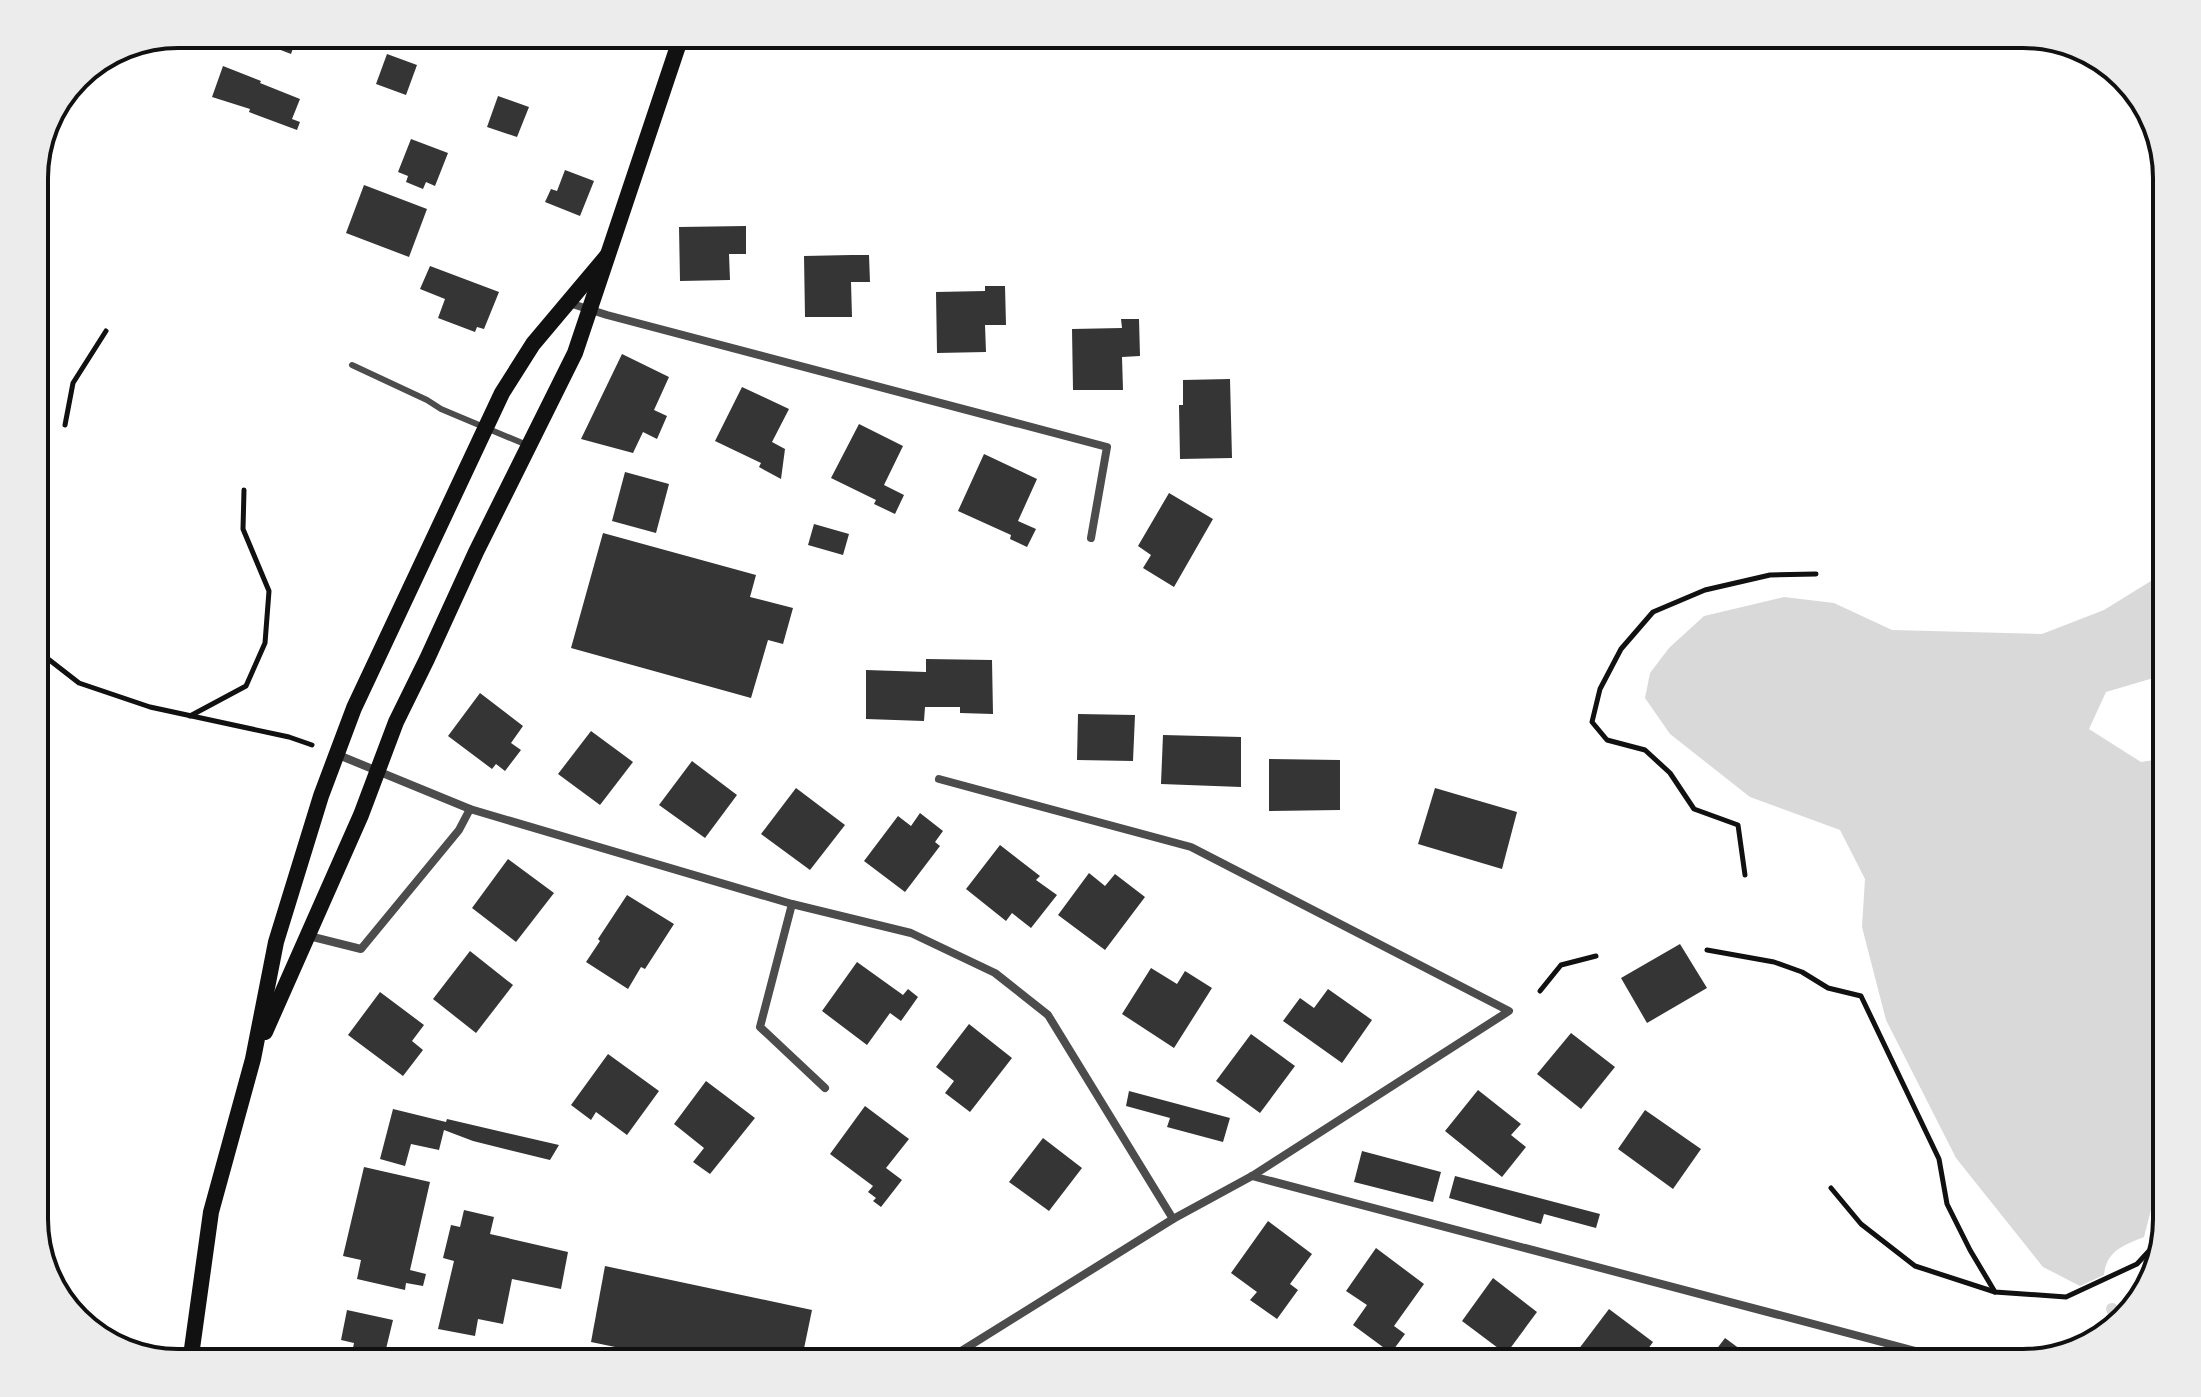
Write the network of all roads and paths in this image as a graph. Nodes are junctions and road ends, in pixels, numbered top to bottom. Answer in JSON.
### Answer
{"nodes":[{"id":1,"x":678,"y":48,"type":"edge"},
{"id":2,"x":607,"y":256,"type":"junction"},
{"id":3,"x":568,"y":302,"type":"junction"},
{"id":4,"x":589,"y":310,"type":"junction"},
{"id":5,"x":106,"y":331,"type":"dead end"},
{"id":6,"x":352,"y":365,"type":"dead end"},
{"id":7,"x":65,"y":425,"type":"dead end"},
{"id":8,"x":486,"y":426,"type":"junction"},
{"id":9,"x":530,"y":446,"type":"junction"},
{"id":10,"x":244,"y":490,"type":"dead end"},
{"id":11,"x":1091,"y":538,"type":"dead end"},
{"id":12,"x":1816,"y":574,"type":"dead end"},
{"id":13,"x":48,"y":659,"type":"edge"},
{"id":14,"x":189,"y":716,"type":"junction"},
{"id":15,"x":336,"y":754,"type":"junction"},
{"id":16,"x":378,"y":771,"type":"junction"},
{"id":17,"x":939,"y":779,"type":"dead end"},
{"id":18,"x":470,"y":809,"type":"junction"},
{"id":19,"x":1745,"y":875,"type":"dead end"},
{"id":20,"x":792,"y":904,"type":"junction"},
{"id":21,"x":308,"y":935,"type":"junction"},
{"id":22,"x":1707,"y":950,"type":"dead end"},
{"id":23,"x":1596,"y":956,"type":"dead end"},
{"id":24,"x":1540,"y":991,"type":"dead end"},
{"id":25,"x":253,"y":1059,"type":"junction"},
{"id":26,"x":825,"y":1088,"type":"dead end"},
{"id":27,"x":1252,"y":1176,"type":"junction"},
{"id":28,"x":1831,"y":1188,"type":"dead end"},
{"id":29,"x":1173,"y":1219,"type":"junction"},
{"id":30,"x":2148,"y":1252,"type":"edge"},
{"id":31,"x":1995,"y":1292,"type":"junction"},
{"id":32,"x":192,"y":1349,"type":"edge"},
{"id":33,"x":964,"y":1349,"type":"edge"},
{"id":34,"x":1908,"y":1349,"type":"edge"}],
"edges":[{"from":1,"to":2,"type":"main road"},
{"from":2,"to":3,"type":"main road"},
{"from":2,"to":4,"type":"main road"},
{"from":3,"to":4,"type":"street"},
{"from":3,"to":8,"type":"main road"},
{"from":4,"to":9,"type":"main road"},
{"from":4,"to":11,"type":"street"},
{"from":5,"to":7,"type":"path"},
{"from":6,"to":8,"type":"lane"},
{"from":8,"to":9,"type":"lane"},
{"from":8,"to":15,"type":"main road"},
{"from":9,"to":16,"type":"main road"},
{"from":10,"to":14,"type":"path"},
{"from":12,"to":19,"type":"path"},
{"from":13,"to":14,"type":"path"},
{"from":14,"to":15,"type":"path"},
{"from":15,"to":16,"type":"street"},
{"from":15,"to":25,"type":"main road"},
{"from":16,"to":18,"type":"street"},
{"from":16,"to":21,"type":"main road"},
{"from":17,"to":27,"type":"street"},
{"from":18,"to":20,"type":"street"},
{"from":18,"to":21,"type":"street"},
{"from":20,"to":26,"type":"street"},
{"from":20,"to":29,"type":"street"},
{"from":21,"to":25,"type":"main road"},
{"from":22,"to":31,"type":"path"},
{"from":23,"to":24,"type":"path"},
{"from":25,"to":32,"type":"main road"},
{"from":27,"to":29,"type":"street"},
{"from":27,"to":34,"type":"street"},
{"from":28,"to":31,"type":"path"},
{"from":29,"to":33,"type":"street"},
{"from":30,"to":31,"type":"path"}]}
